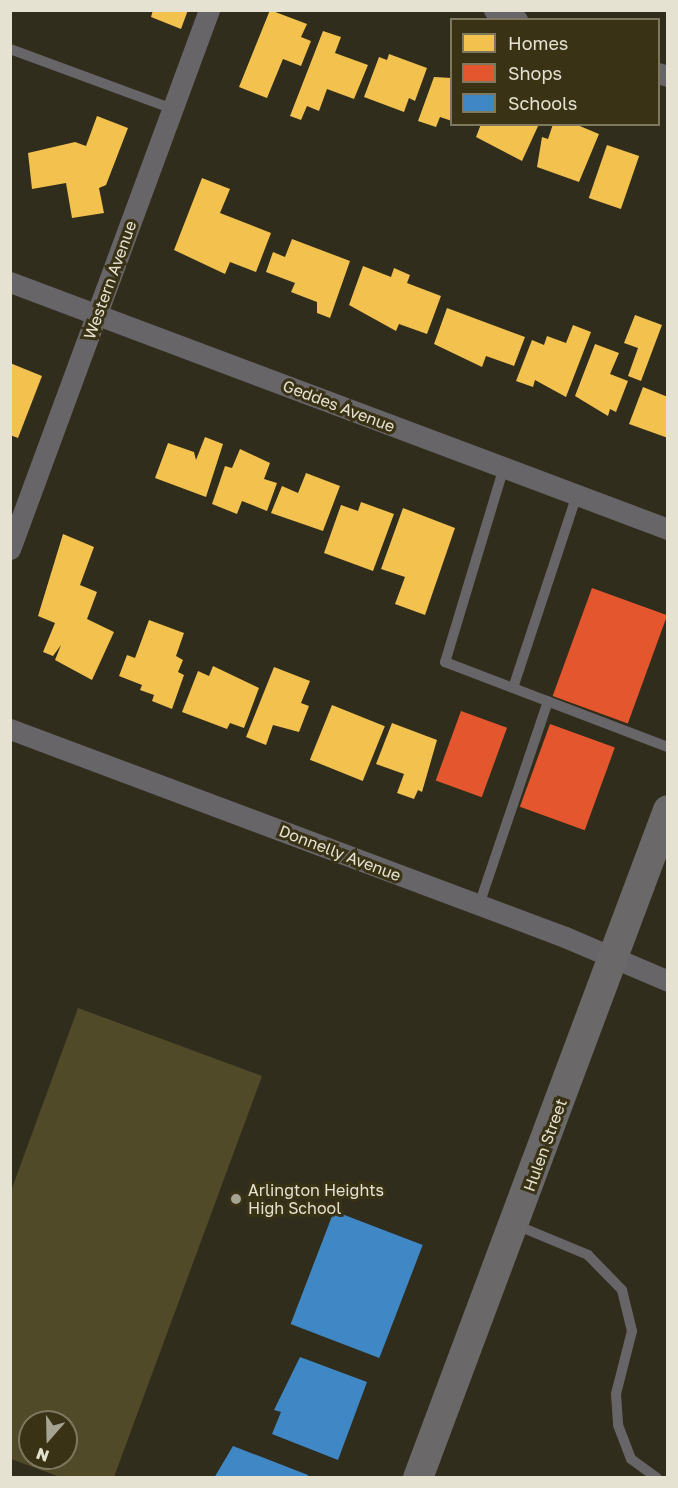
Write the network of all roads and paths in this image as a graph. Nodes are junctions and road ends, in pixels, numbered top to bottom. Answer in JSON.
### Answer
{"nodes":[{"id":1,"x":209,"y":10,"type":"edge"},
{"id":2,"x":494,"y":10,"type":"edge"},
{"id":3,"x":512,"y":18,"type":"edge"},
{"id":4,"x":10,"y":49,"type":"edge"},
{"id":5,"x":173,"y":109,"type":"junction"},
{"id":6,"x":10,"y":282,"type":"edge"},
{"id":7,"x":97,"y":315,"type":"junction"},
{"id":8,"x":504,"y":468,"type":"junction"},
{"id":9,"x":578,"y":495,"type":"junction"},
{"id":10,"x":668,"y":529,"type":"edge"},
{"id":11,"x":10,"y":549,"type":"edge"},
{"id":12,"x":513,"y":688,"type":"junction"},
{"id":13,"x":548,"y":701,"type":"junction"},
{"id":14,"x":10,"y":729,"type":"edge"},
{"id":15,"x":668,"y":747,"type":"edge"},
{"id":16,"x":668,"y":810,"type":"edge"},
{"id":17,"x":479,"y":905,"type":"junction"},
{"id":18,"x":612,"y":960,"type":"junction"},
{"id":19,"x":668,"y":981,"type":"edge"},
{"id":20,"x":515,"y":1225,"type":"junction"},
{"id":21,"x":418,"y":1478,"type":"edge"},
{"id":22,"x":657,"y":1478,"type":"edge"}],
"edges":[{"from":1,"to":5,"type":"street","name":"Western Avenue"},
{"from":2,"to":3,"type":"street"},
{"from":4,"to":5,"type":"lane"},
{"from":5,"to":7,"type":"street","name":"Western Avenue"},
{"from":6,"to":7,"type":"street","name":"Geddes Avenue"},
{"from":7,"to":8,"type":"street","name":"Geddes Avenue"},
{"from":7,"to":11,"type":"street","name":"Western Avenue"},
{"from":8,"to":9,"type":"street","name":"Geddes Avenue"},
{"from":8,"to":12,"type":"lane"},
{"from":9,"to":10,"type":"street","name":"Geddes Avenue"},
{"from":9,"to":12,"type":"lane"},
{"from":12,"to":13,"type":"lane"},
{"from":13,"to":15,"type":"lane"},
{"from":13,"to":17,"type":"lane"},
{"from":14,"to":17,"type":"street","name":"Donnelly Avenue"},
{"from":16,"to":18,"type":"main road","name":"Hulen Street"},
{"from":17,"to":18,"type":"street","name":"Donnelly Avenue"},
{"from":18,"to":19,"type":"street","name":"Donnelly Avenue"},
{"from":18,"to":20,"type":"main road","name":"Hulen Street"},
{"from":20,"to":21,"type":"main road","name":"Hulen Street"},
{"from":20,"to":22,"type":"lane"}]}
